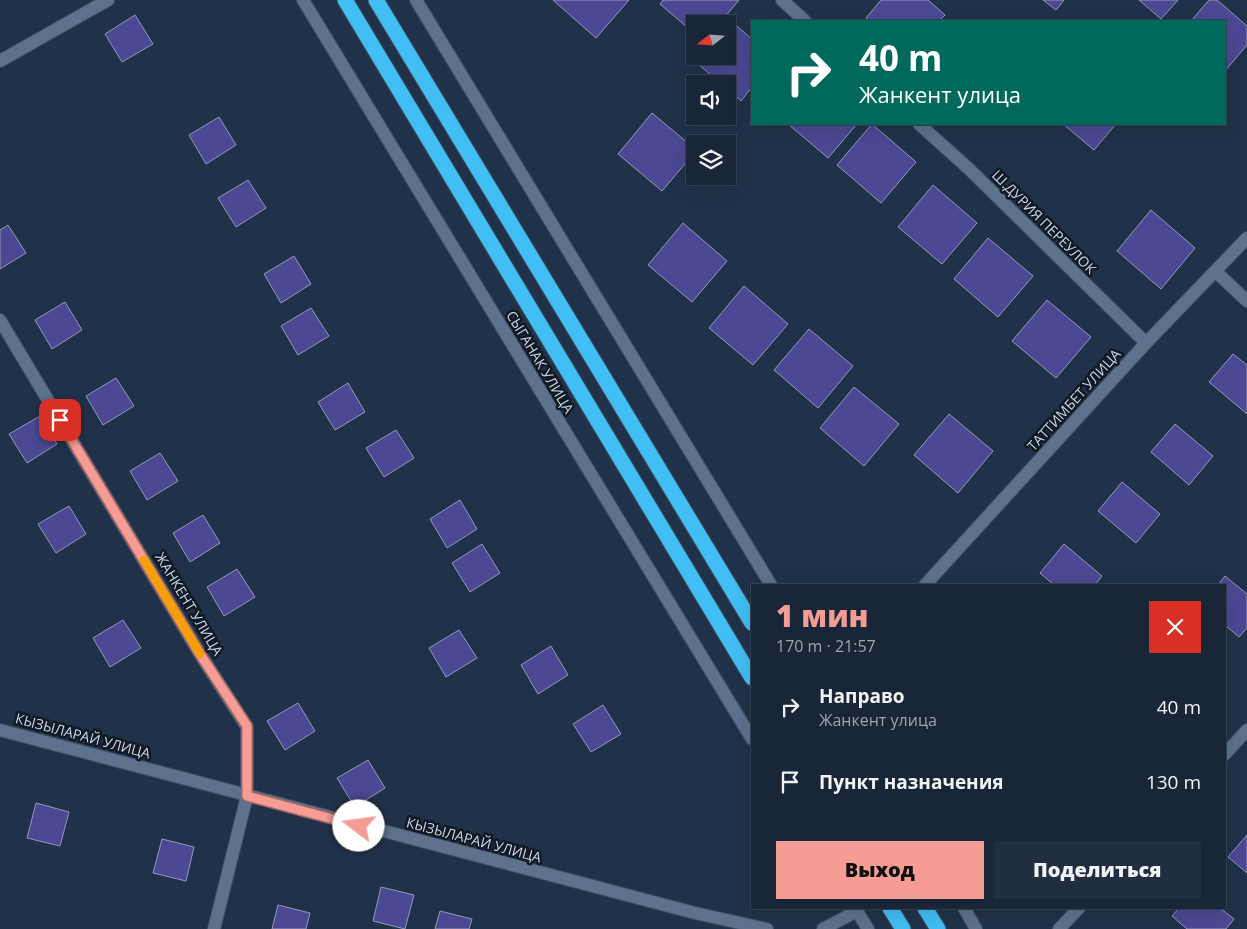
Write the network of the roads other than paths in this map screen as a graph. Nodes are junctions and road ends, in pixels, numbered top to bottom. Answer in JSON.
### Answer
{"nodes":[{"id":1,"x":108,"y":0,"type":"edge"},
{"id":2,"x":303,"y":0,"type":"edge"},
{"id":3,"x":344,"y":0,"type":"edge"},
{"id":4,"x":376,"y":0,"type":"edge"},
{"id":5,"x":416,"y":0,"type":"edge"},
{"id":6,"x":782,"y":0,"type":"edge"},
{"id":7,"x":805,"y":20,"type":"edge"},
{"id":8,"x":0,"y":61,"type":"edge"},
{"id":9,"x":920,"y":125,"type":"edge"},
{"id":10,"x":1247,"y":238,"type":"edge"},
{"id":11,"x":1214,"y":271,"type":"junction"},
{"id":12,"x":1247,"y":301,"type":"edge"},
{"id":13,"x":0,"y":320,"type":"edge"},
{"id":14,"x":1146,"y":343,"type":"junction"},
{"id":15,"x":770,"y":584,"type":"edge"},
{"id":16,"x":926,"y":584,"type":"edge"},
{"id":17,"x":751,"y":621,"type":"edge"},
{"id":18,"x":751,"y":676,"type":"edge"},
{"id":19,"x":0,"y":730,"type":"edge"},
{"id":20,"x":1247,"y":730,"type":"edge"},
{"id":21,"x":751,"y":737,"type":"edge"},
{"id":22,"x":1226,"y":753,"type":"edge"},
{"id":23,"x":247,"y":796,"type":"junction"},
{"id":24,"x":856,"y":909,"type":"edge"},
{"id":25,"x":891,"y":909,"type":"edge"},
{"id":26,"x":926,"y":909,"type":"edge"},
{"id":27,"x":965,"y":909,"type":"edge"},
{"id":28,"x":1078,"y":909,"type":"edge"},
{"id":29,"x":214,"y":929,"type":"edge"},
{"id":30,"x":767,"y":929,"type":"edge"},
{"id":31,"x":823,"y":929,"type":"edge"},
{"id":32,"x":868,"y":929,"type":"edge"},
{"id":33,"x":903,"y":929,"type":"edge"},
{"id":34,"x":938,"y":929,"type":"edge"},
{"id":35,"x":976,"y":929,"type":"edge"},
{"id":36,"x":1058,"y":929,"type":"edge"}],
"edges":[{"from":1,"to":8,"type":"street"},
{"from":2,"to":21,"type":"street","name":"СЫГАНАК УЛИЦА"},
{"from":3,"to":18,"type":"highway"},
{"from":4,"to":17,"type":"highway"},
{"from":5,"to":15,"type":"street"},
{"from":6,"to":7,"type":"street"},
{"from":9,"to":14,"type":"street","name":"Ш.ДУРИЯ ПЕРЕУЛОК"},
{"from":10,"to":11,"type":"street","name":"ТАТТИМБЕТ УЛИЦА"},
{"from":11,"to":12,"type":"street"},
{"from":11,"to":14,"type":"street","name":"ТАТТИМБЕТ УЛИЦА"},
{"from":13,"to":23,"type":"street","name":"ЖАНКЕНТ УЛИЦА"},
{"from":14,"to":16,"type":"street","name":"ТАТТИМБЕТ УЛИЦА"},
{"from":19,"to":23,"type":"street","name":"КЫЗЫЛАРАЙ УЛИЦА"},
{"from":20,"to":22,"type":"street"},
{"from":23,"to":29,"type":"street","name":"ЖАНКЕНТ УЛИЦА"},
{"from":23,"to":30,"type":"street","name":"КЫЗЫЛАРАЙ УЛИЦА"},
{"from":24,"to":31,"type":"street"},
{"from":24,"to":32,"type":"street"},
{"from":25,"to":33,"type":"highway"},
{"from":26,"to":34,"type":"highway"},
{"from":27,"to":35,"type":"street"},
{"from":28,"to":36,"type":"street"}]}
